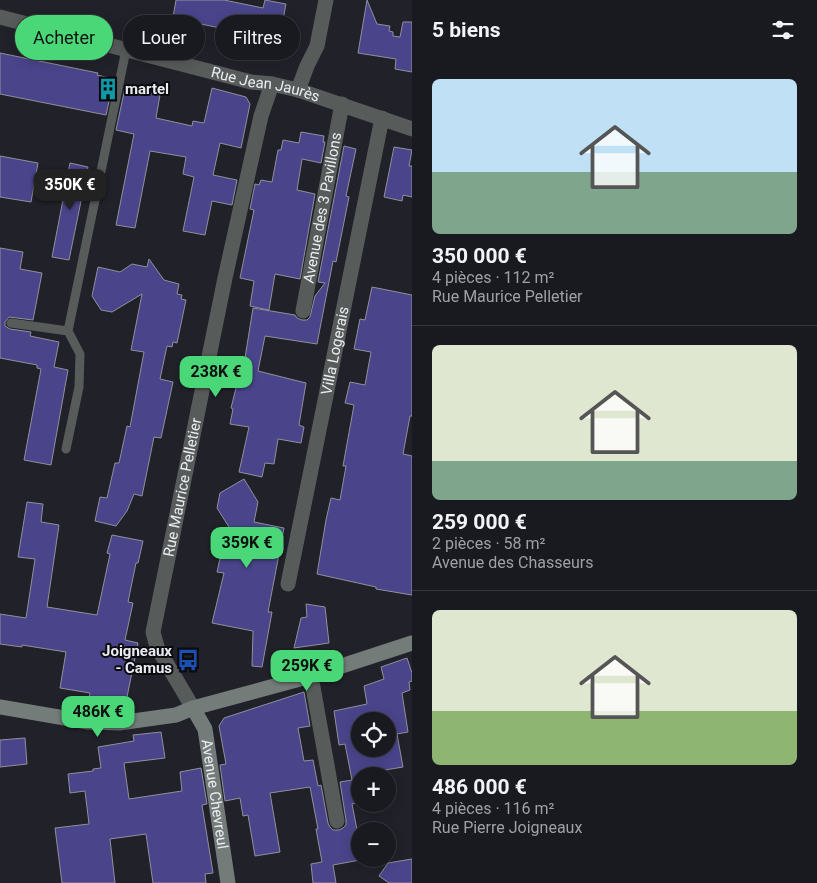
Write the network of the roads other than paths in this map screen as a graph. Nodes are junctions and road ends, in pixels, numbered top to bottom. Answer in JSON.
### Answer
{"nodes":[{"id":1,"x":326,"y":0,"type":"edge"},
{"id":2,"x":0,"y":17,"type":"edge"},
{"id":3,"x":123,"y":49,"type":"edge"},
{"id":4,"x":124,"y":60,"type":"edge"},
{"id":5,"x":165,"y":60,"type":"edge"},
{"id":6,"x":272,"y":84,"type":"junction"},
{"id":7,"x":298,"y":90,"type":"junction"},
{"id":8,"x":342,"y":104,"type":"junction"},
{"id":9,"x":382,"y":118,"type":"junction"},
{"id":10,"x":412,"y":129,"type":"edge"},
{"id":11,"x":303,"y":311,"type":"dead end"},
{"id":12,"x":11,"y":323,"type":"dead end"},
{"id":13,"x":68,"y":331,"type":"junction"},
{"id":14,"x":66,"y":449,"type":"dead end"},
{"id":15,"x":288,"y":584,"type":"dead end"},
{"id":16,"x":412,"y":642,"type":"edge"},
{"id":17,"x":311,"y":676,"type":"junction"},
{"id":18,"x":0,"y":708,"type":"edge"},
{"id":19,"x":193,"y":708,"type":"junction"},
{"id":20,"x":337,"y":821,"type":"dead end"},
{"id":21,"x":228,"y":883,"type":"edge"}],
"edges":[{"from":1,"to":7,"type":"street"},
{"from":2,"to":3,"type":"street","name":"Rue Jean Jaurès"},
{"from":4,"to":13,"type":"lane"},
{"from":5,"to":6,"type":"street","name":"Rue Jean Jaurès"},
{"from":6,"to":7,"type":"street","name":"Rue Jean Jaurès"},
{"from":6,"to":19,"type":"street","name":"Rue Maurice Pelletier"},
{"from":7,"to":8,"type":"street","name":"Rue Jean Jaurès"},
{"from":8,"to":9,"type":"street","name":"Rue Jean Jaurès"},
{"from":8,"to":11,"type":"street","name":"Avenue des 3 Pavillons"},
{"from":9,"to":10,"type":"street","name":"Rue Jean Jaurès"},
{"from":9,"to":15,"type":"street","name":"Villa Logerais"},
{"from":12,"to":13,"type":"lane"},
{"from":13,"to":14,"type":"lane"},
{"from":16,"to":17,"type":"street"},
{"from":17,"to":19,"type":"street"},
{"from":17,"to":20,"type":"street"},
{"from":18,"to":19,"type":"street"},
{"from":19,"to":21,"type":"street","name":"Avenue Chevreul"}]}
